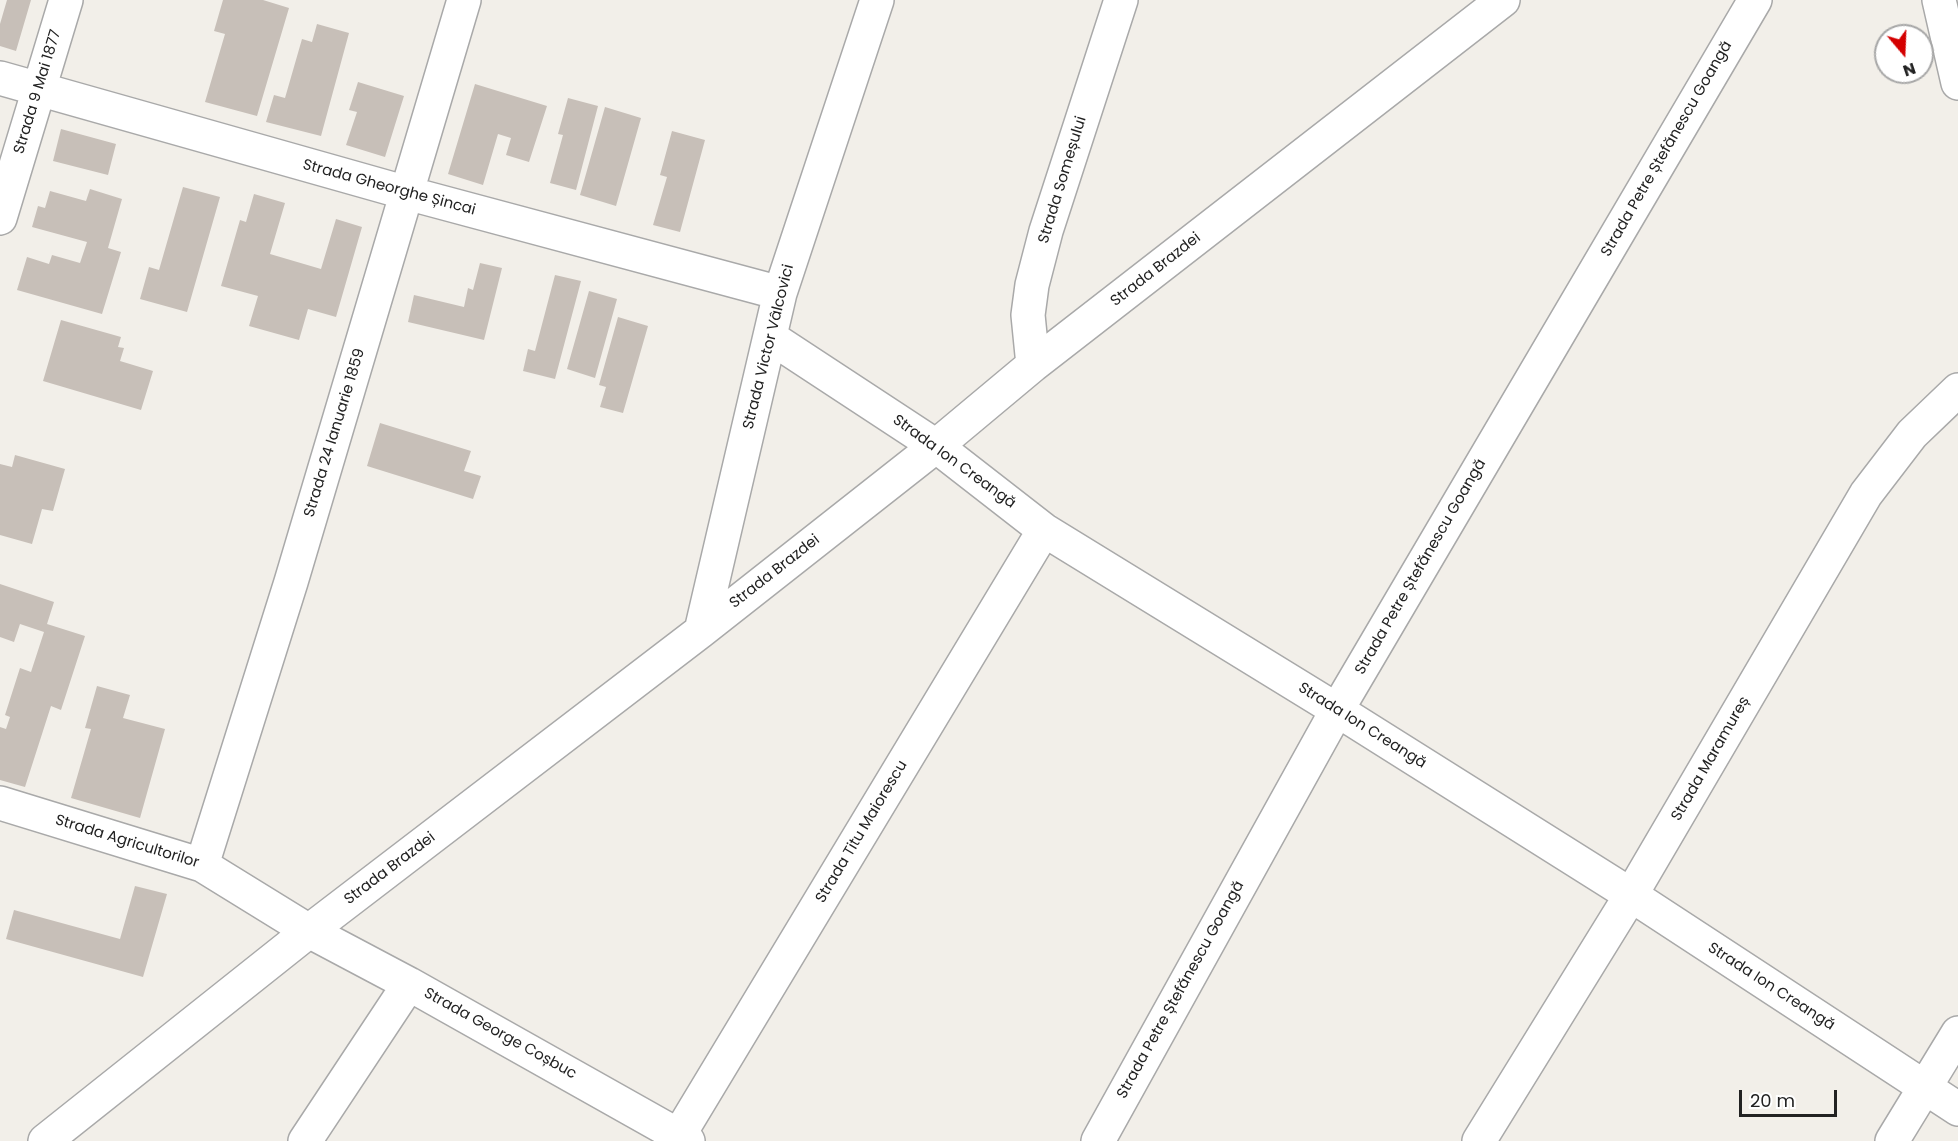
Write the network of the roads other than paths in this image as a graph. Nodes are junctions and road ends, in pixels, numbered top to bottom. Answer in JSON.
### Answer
{"nodes":[{"id":1,"x":66,"y":0,"type":"edge"},
{"id":2,"x":464,"y":0,"type":"edge"},
{"id":3,"x":877,"y":0,"type":"edge"},
{"id":4,"x":1121,"y":0,"type":"edge"},
{"id":5,"x":1503,"y":0,"type":"edge"},
{"id":6,"x":1755,"y":0,"type":"edge"},
{"id":7,"x":1939,"y":0,"type":"edge"},
{"id":8,"x":0,"y":78,"type":"edge"},
{"id":9,"x":1958,"y":83,"type":"edge"},
{"id":10,"x":39,"y":90,"type":"junction"},
{"id":11,"x":406,"y":193,"type":"junction"},
{"id":12,"x":0,"y":218,"type":"edge"},
{"id":13,"x":780,"y":293,"type":"junction"},
{"id":14,"x":770,"y":337,"type":"junction"},
{"id":15,"x":1033,"y":365,"type":"junction"},
{"id":16,"x":1958,"y":390,"type":"edge"},
{"id":17,"x":936,"y":446,"type":"junction"},
{"id":18,"x":1044,"y":530,"type":"junction"},
{"id":19,"x":701,"y":631,"type":"junction"},
{"id":20,"x":1337,"y":710,"type":"junction"},
{"id":21,"x":0,"y":803,"type":"edge"},
{"id":22,"x":202,"y":865,"type":"junction"},
{"id":23,"x":1631,"y":895,"type":"junction"},
{"id":24,"x":309,"y":931,"type":"junction"},
{"id":25,"x":410,"y":984,"type":"junction"},
{"id":26,"x":1958,"y":1033,"type":"edge"},
{"id":27,"x":1925,"y":1088,"type":"junction"},
{"id":28,"x":1958,"y":1109,"type":"edge"},
{"id":29,"x":684,"y":1138,"type":"edge"},
{"id":30,"x":45,"y":1141,"type":"edge"},
{"id":31,"x":305,"y":1141,"type":"edge"},
{"id":32,"x":1098,"y":1141,"type":"edge"},
{"id":33,"x":1479,"y":1141,"type":"edge"},
{"id":34,"x":1892,"y":1141,"type":"edge"}],
"edges":[{"from":1,"to":10,"type":"street","name":"Strada 9 Mai 1877"},
{"from":2,"to":11,"type":"street","name":"Strada 24 Ianuarie 1859"},
{"from":3,"to":13,"type":"street","name":"Strada Victor Vâlcovici"},
{"from":4,"to":15,"type":"street","name":"Strada Someșului"},
{"from":5,"to":15,"type":"street","name":"Strada Brazdei"},
{"from":6,"to":20,"type":"street","name":"Strada Petre Ștefănescu Goangă"},
{"from":7,"to":9,"type":"street"},
{"from":8,"to":10,"type":"street","name":"Strada Gheorghe Șincai"},
{"from":10,"to":11,"type":"street","name":"Strada Gheorghe Șincai"},
{"from":10,"to":12,"type":"street","name":"Strada 9 Mai 1877"},
{"from":11,"to":13,"type":"street","name":"Strada Gheorghe Șincai"},
{"from":11,"to":22,"type":"street","name":"Strada 24 Ianuarie 1859"},
{"from":13,"to":14,"type":"street","name":"Strada Victor Vâlcovici"},
{"from":14,"to":17,"type":"street","name":"Strada Ion Creangă"},
{"from":14,"to":19,"type":"street","name":"Strada Victor Vâlcovici"},
{"from":15,"to":17,"type":"street","name":"Strada Brazdei"},
{"from":16,"to":23,"type":"street","name":"Strada Maramureș"},
{"from":17,"to":18,"type":"street","name":"Strada Ion Creangă"},
{"from":17,"to":19,"type":"street","name":"Strada Brazdei"},
{"from":18,"to":20,"type":"street","name":"Strada Ion Creangă"},
{"from":18,"to":29,"type":"street","name":"Strada Titu Maiorescu"},
{"from":19,"to":24,"type":"street","name":"Strada Brazdei"},
{"from":20,"to":23,"type":"street","name":"Strada Ion Creangă"},
{"from":20,"to":32,"type":"street","name":"Strada Petre Ștefănescu Goangă"},
{"from":21,"to":22,"type":"street","name":"Strada Agricultorilor"},
{"from":22,"to":24,"type":"street","name":"Strada Agricultorilor"},
{"from":23,"to":27,"type":"street","name":"Strada Ion Creangă"},
{"from":23,"to":33,"type":"street","name":"Strada Maramureș"},
{"from":24,"to":25,"type":"street","name":"Strada George Coșbuc"},
{"from":24,"to":30,"type":"street","name":"Strada Brazdei"},
{"from":25,"to":29,"type":"street","name":"Strada George Coșbuc"},
{"from":25,"to":31,"type":"street"},
{"from":26,"to":27,"type":"street"},
{"from":27,"to":28,"type":"street","name":"Strada Ion Creangă"},
{"from":27,"to":34,"type":"street"}]}
